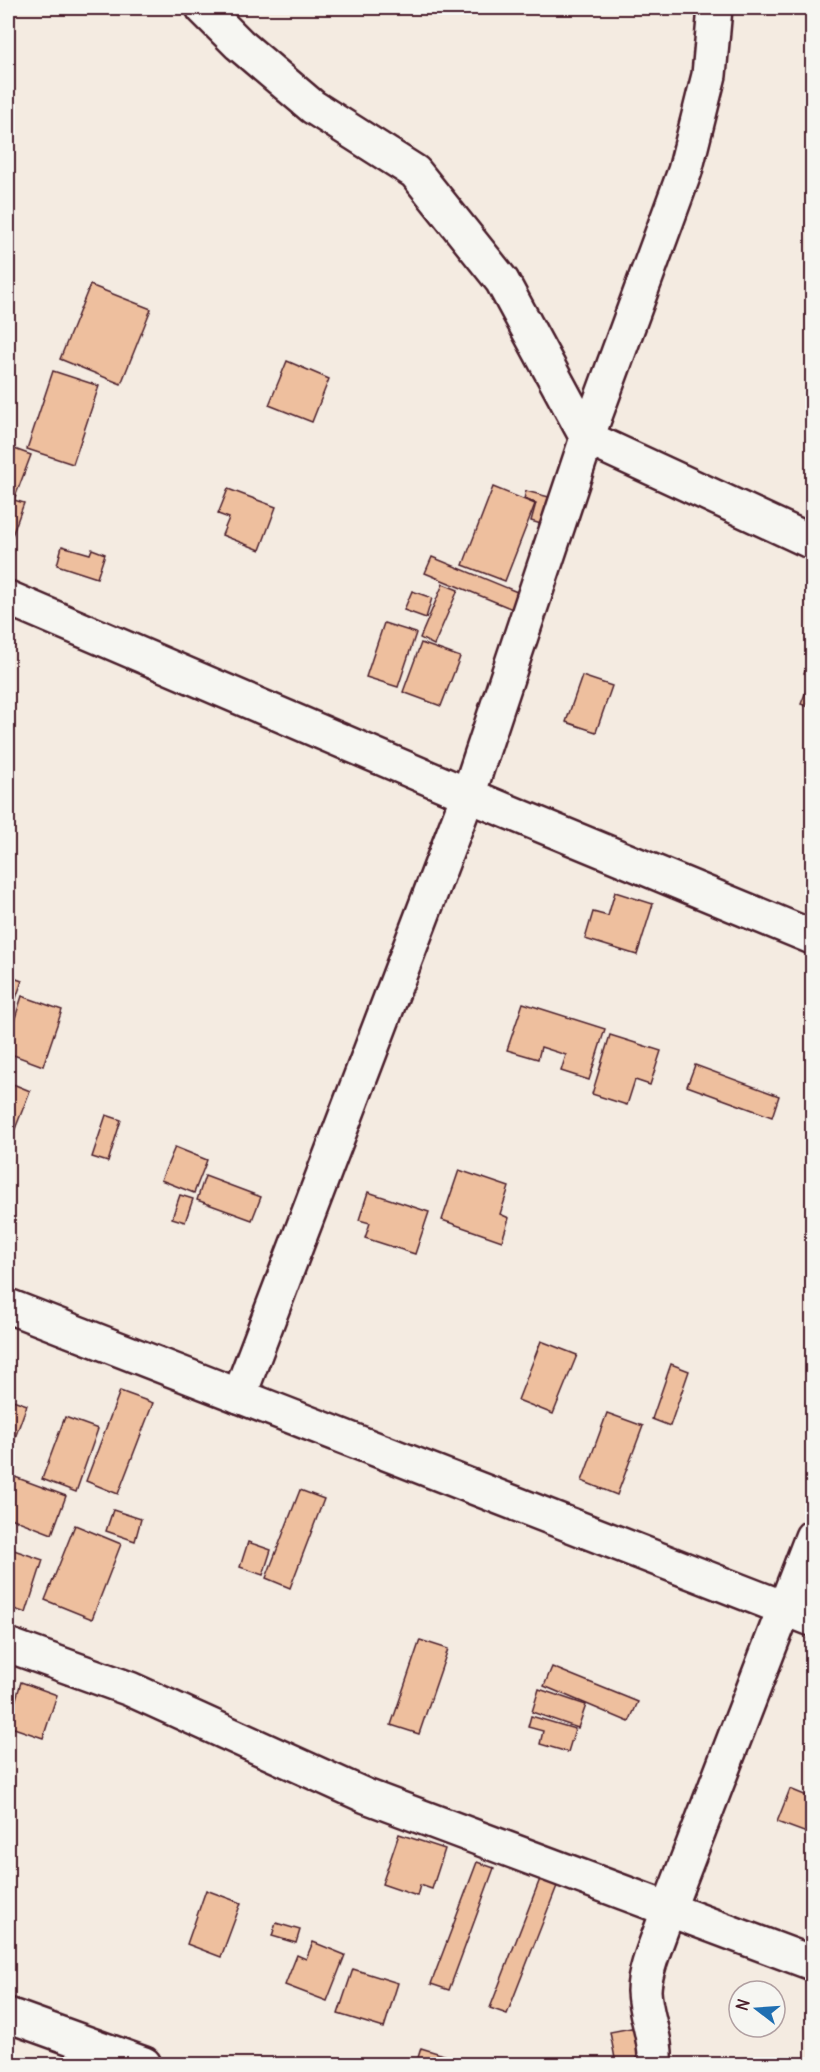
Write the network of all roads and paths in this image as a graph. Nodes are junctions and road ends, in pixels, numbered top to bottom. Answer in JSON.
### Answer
{"nodes":[{"id":1,"x":203,"y":8,"type":"edge"},
{"id":2,"x":715,"y":8,"type":"edge"},
{"id":3,"x":587,"y":438,"type":"junction"},
{"id":4,"x":813,"y":542,"type":"edge"},
{"id":5,"x":8,"y":598,"type":"edge"},
{"id":6,"x":468,"y":795,"type":"junction"},
{"id":7,"x":813,"y":937,"type":"edge"},
{"id":8,"x":8,"y":1306,"type":"edge"},
{"id":9,"x":239,"y":1396,"type":"junction"},
{"id":10,"x":813,"y":1537,"type":"edge"},
{"id":11,"x":799,"y":1613,"type":"edge"},
{"id":12,"x":8,"y":1645,"type":"edge"},
{"id":13,"x":668,"y":1910,"type":"junction"},
{"id":14,"x":813,"y":1963,"type":"edge"},
{"id":15,"x":8,"y":2014,"type":"edge"},
{"id":16,"x":144,"y":2064,"type":"edge"},
{"id":17,"x":655,"y":2064,"type":"edge"}],
"edges":[{"from":1,"to":3,"type":"street"},
{"from":2,"to":3,"type":"street"},
{"from":3,"to":4,"type":"street"},
{"from":3,"to":6,"type":"street"},
{"from":5,"to":6,"type":"street"},
{"from":6,"to":7,"type":"street"},
{"from":6,"to":9,"type":"street"},
{"from":8,"to":9,"type":"street"},
{"from":9,"to":11,"type":"street"},
{"from":10,"to":11,"type":"street"},
{"from":11,"to":13,"type":"street"},
{"from":12,"to":13,"type":"street"},
{"from":13,"to":14,"type":"street"},
{"from":13,"to":17,"type":"street"},
{"from":15,"to":16,"type":"street"}]}
